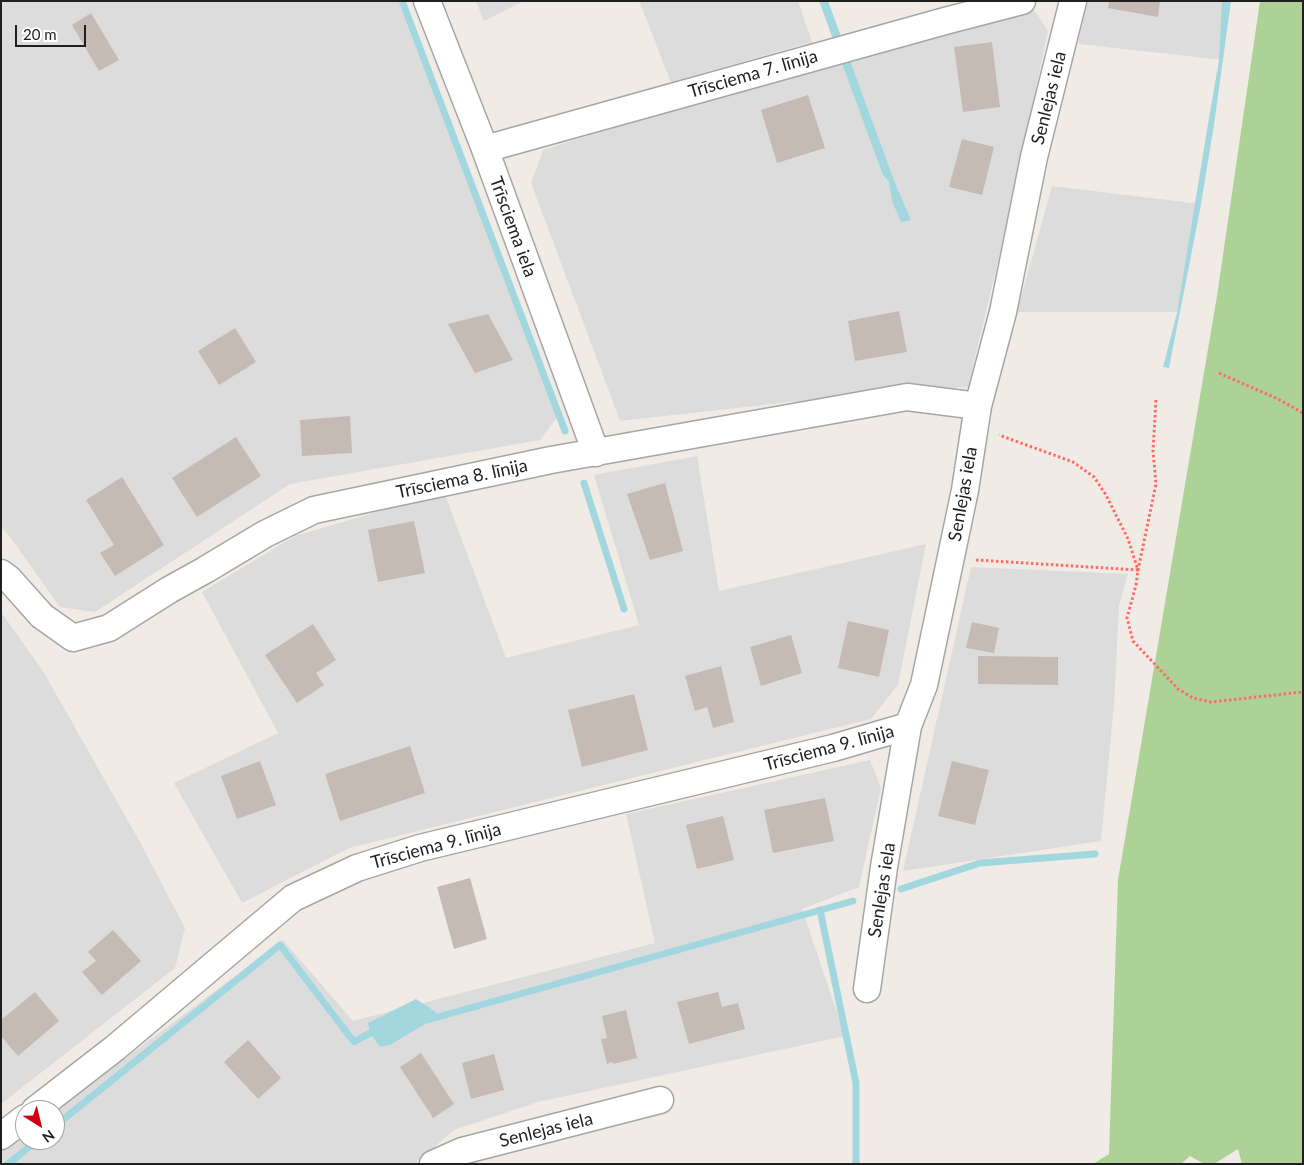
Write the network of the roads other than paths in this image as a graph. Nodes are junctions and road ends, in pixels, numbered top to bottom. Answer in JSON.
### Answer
{"nodes":[{"id":1,"x":428,"y":1,"type":"edge"},
{"id":2,"x":1022,"y":1,"type":"edge"},
{"id":3,"x":1073,"y":1,"type":"edge"},
{"id":4,"x":485,"y":148,"type":"junction"},
{"id":5,"x":976,"y":416,"type":"junction"},
{"id":6,"x":596,"y":453,"type":"junction"},
{"id":7,"x":1,"y":573,"type":"edge"},
{"id":8,"x":908,"y":726,"type":"junction"},
{"id":9,"x":867,"y":989,"type":"dead end"},
{"id":10,"x":48,"y":1100,"type":"edge"},
{"id":11,"x":660,"y":1100,"type":"dead end"},
{"id":12,"x":15,"y":1126,"type":"edge"},
{"id":13,"x":1,"y":1136,"type":"edge"},
{"id":14,"x":433,"y":1164,"type":"edge"}],
"edges":[{"from":1,"to":4,"type":"street","name":"Trīsciema iela"},
{"from":2,"to":4,"type":"street","name":"Trīsciema 7. līnija"},
{"from":3,"to":5,"type":"street","name":"Senlejas iela"},
{"from":4,"to":6,"type":"street","name":"Trīsciema iela"},
{"from":5,"to":6,"type":"street","name":"Trīsciema 8. līnija"},
{"from":5,"to":8,"type":"street","name":"Senlejas iela"},
{"from":6,"to":7,"type":"street","name":"Trīsciema 8. līnija"},
{"from":8,"to":9,"type":"street","name":"Senlejas iela"},
{"from":8,"to":10,"type":"street","name":"Trīsciema 9. līnija"},
{"from":11,"to":14,"type":"street","name":"Senlejas iela"},
{"from":12,"to":13,"type":"street"}]}
